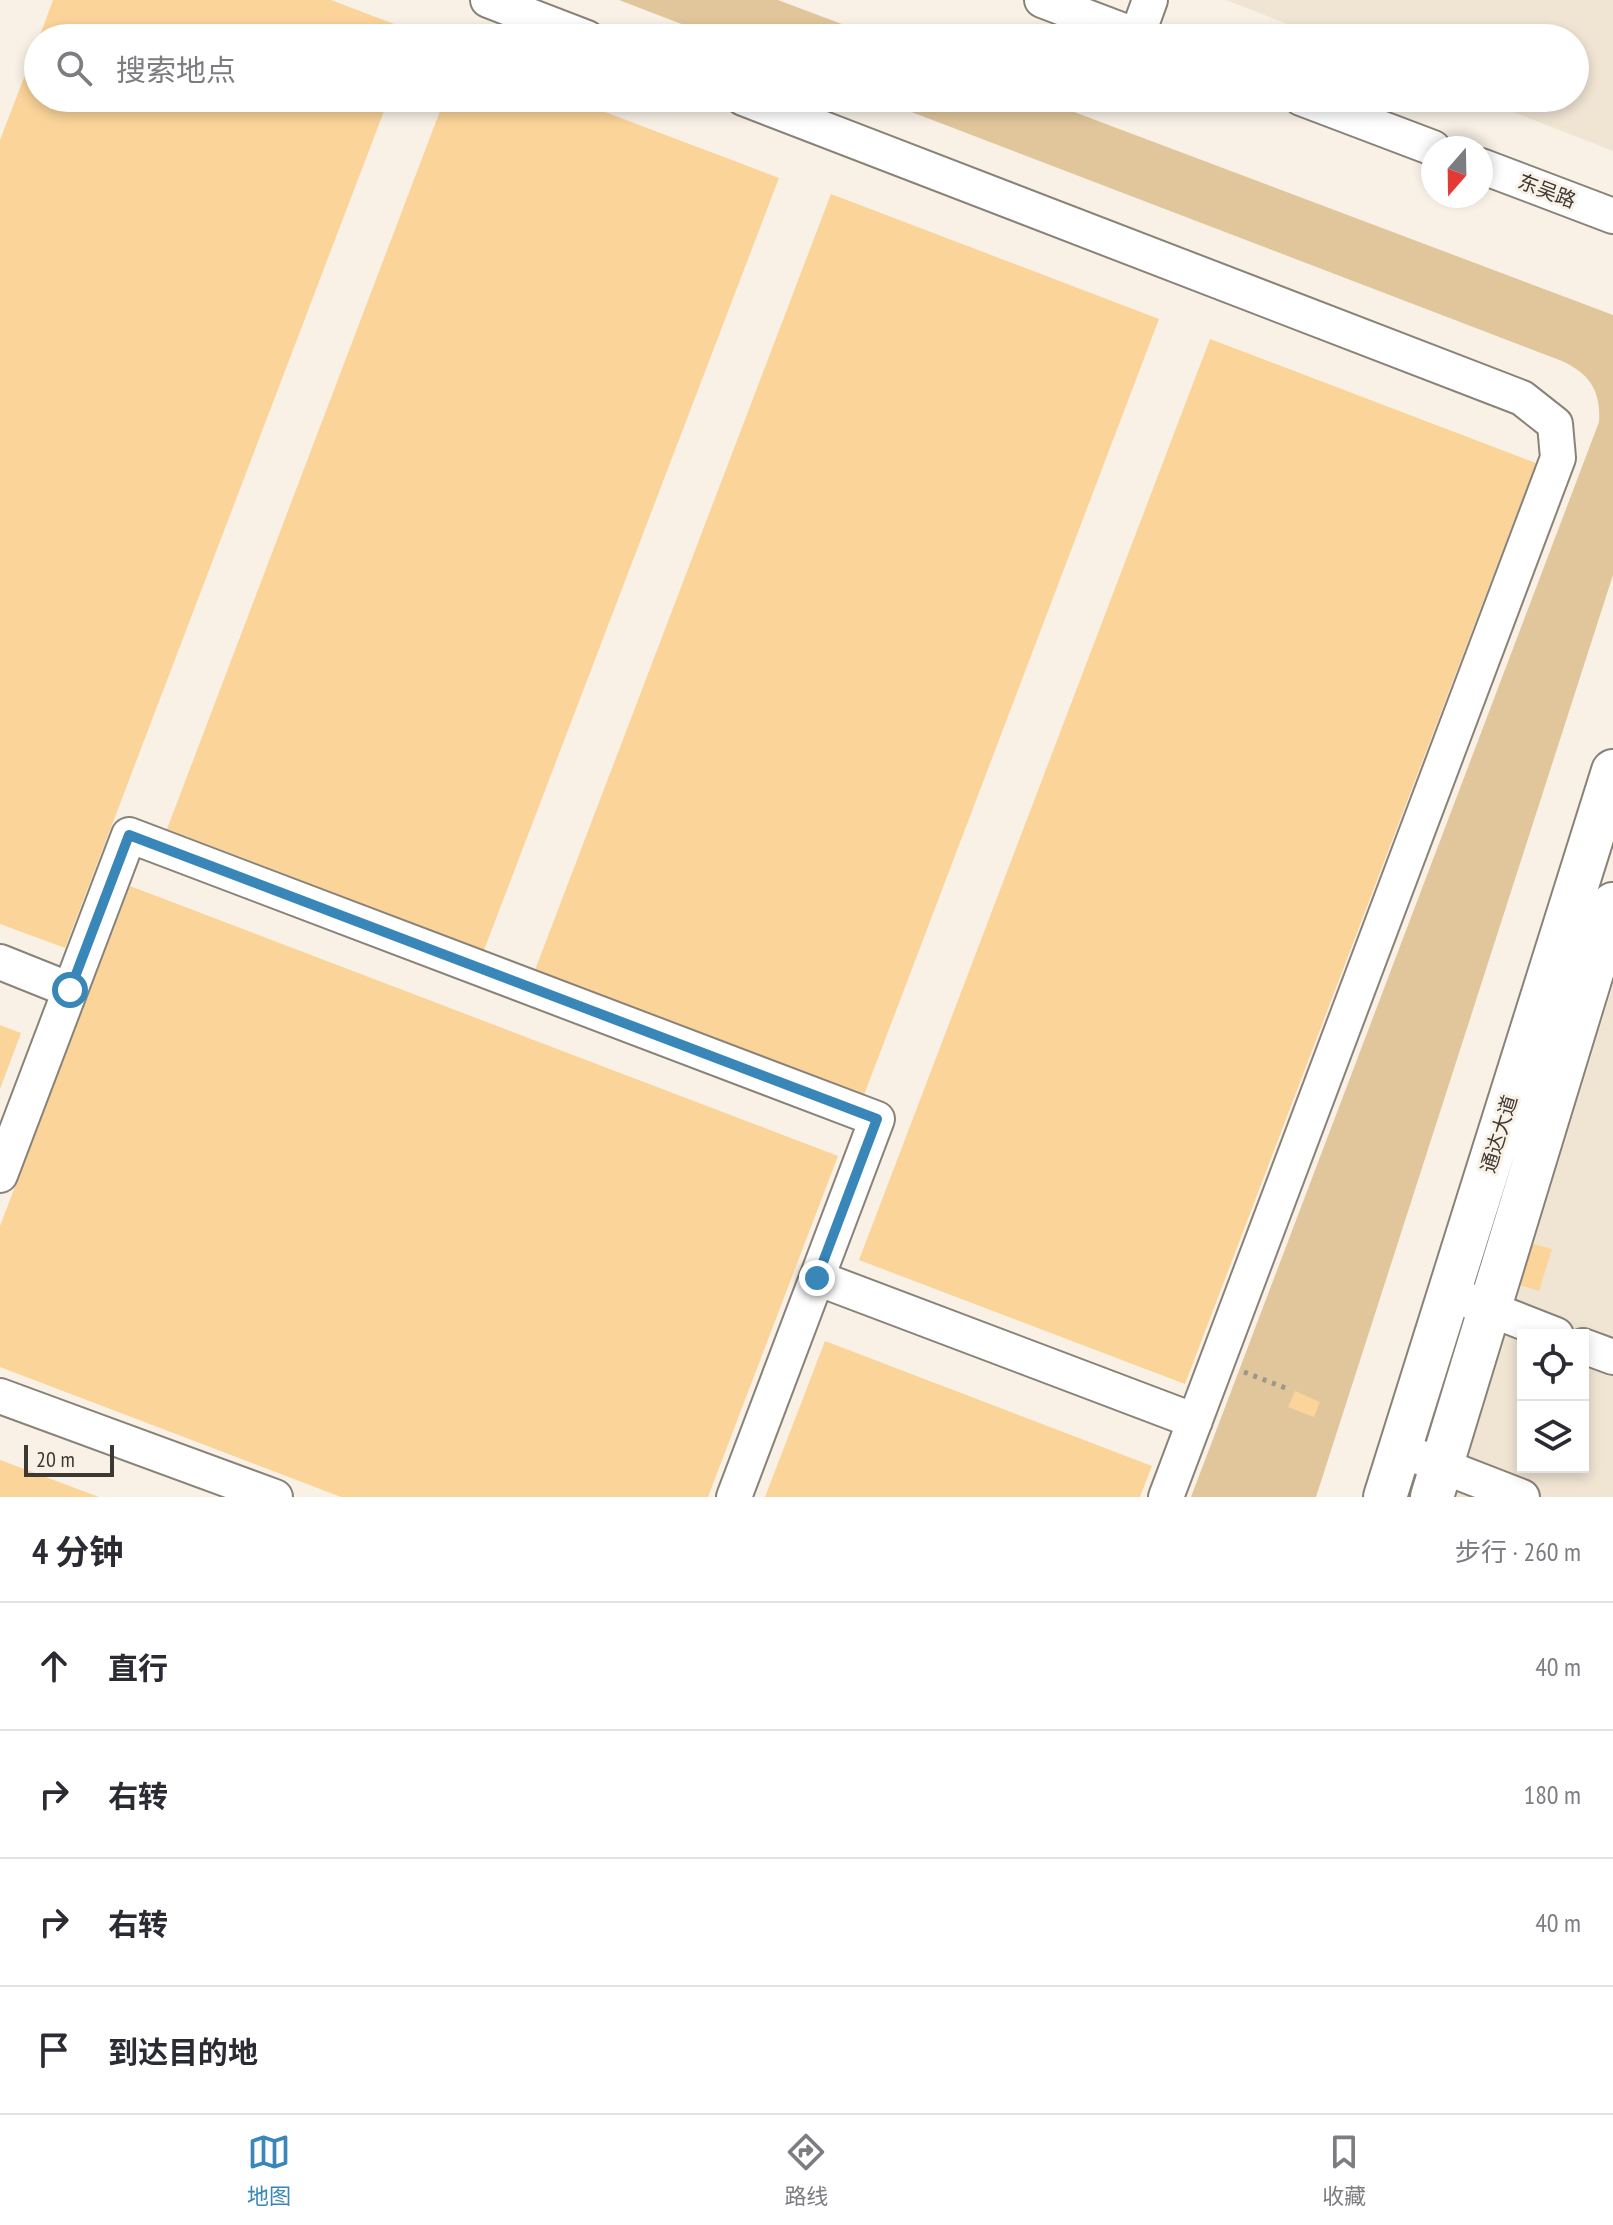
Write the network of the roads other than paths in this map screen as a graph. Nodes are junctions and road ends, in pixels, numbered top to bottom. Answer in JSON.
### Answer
{"nodes":[{"id":1,"x":488,"y":0,"type":"edge"},
{"id":2,"x":1042,"y":0,"type":"edge"},
{"id":3,"x":1150,"y":0,"type":"edge"},
{"id":4,"x":551,"y":24,"type":"edge"},
{"id":5,"x":1106,"y":24,"type":"edge"},
{"id":6,"x":1144,"y":24,"type":"edge"},
{"id":7,"x":779,"y":112,"type":"edge"},
{"id":8,"x":1338,"y":112,"type":"edge"},
{"id":9,"x":1421,"y":143,"type":"edge"},
{"id":10,"x":1493,"y":171,"type":"edge"},
{"id":11,"x":1613,"y":216,"type":"edge"},
{"id":12,"x":1613,"y":771,"type":"edge"},
{"id":13,"x":1613,"y":904,"type":"edge"},
{"id":14,"x":0,"y":962,"type":"edge"},
{"id":15,"x":70,"y":990,"type":"junction"},
{"id":16,"x":0,"y":1175,"type":"edge"},
{"id":17,"x":817,"y":1278,"type":"junction"},
{"id":18,"x":1449,"y":1294,"type":"junction"},
{"id":19,"x":1489,"y":1309,"type":"junction"},
{"id":20,"x":1541,"y":1329,"type":"edge"},
{"id":21,"x":1589,"y":1348,"type":"edge"},
{"id":22,"x":1613,"y":1357,"type":"edge"},
{"id":23,"x":0,"y":1396,"type":"edge"},
{"id":24,"x":1195,"y":1421,"type":"junction"},
{"id":25,"x":1400,"y":1449,"type":"junction"},
{"id":26,"x":1436,"y":1481,"type":"edge"},
{"id":27,"x":275,"y":1497,"type":"edge"},
{"id":28,"x":734,"y":1497,"type":"edge"},
{"id":29,"x":1166,"y":1497,"type":"edge"},
{"id":30,"x":1385,"y":1497,"type":"edge"},
{"id":31,"x":1522,"y":1497,"type":"edge"}],
"edges":[{"from":1,"to":4,"type":"street"},
{"from":2,"to":5,"type":"street"},
{"from":3,"to":6,"type":"street"},
{"from":7,"to":24,"type":"street"},
{"from":8,"to":9,"type":"street"},
{"from":10,"to":11,"type":"street","name":"东吴路"},
{"from":12,"to":18,"type":"main road","name":"通达大道"},
{"from":13,"to":19,"type":"main road","name":"通达大道"},
{"from":14,"to":15,"type":"street"},
{"from":15,"to":16,"type":"street"},
{"from":15,"to":17,"type":"street"},
{"from":17,"to":24,"type":"street"},
{"from":17,"to":28,"type":"street"},
{"from":18,"to":19,"type":"street"},
{"from":18,"to":25,"type":"main road","name":"通达大道"},
{"from":19,"to":20,"type":"street"},
{"from":19,"to":26,"type":"main road","name":"通达大道"},
{"from":21,"to":22,"type":"street"},
{"from":23,"to":27,"type":"street"},
{"from":24,"to":29,"type":"street"},
{"from":25,"to":26,"type":"street"},
{"from":25,"to":30,"type":"main road","name":"通达大道"},
{"from":26,"to":31,"type":"street"}]}
